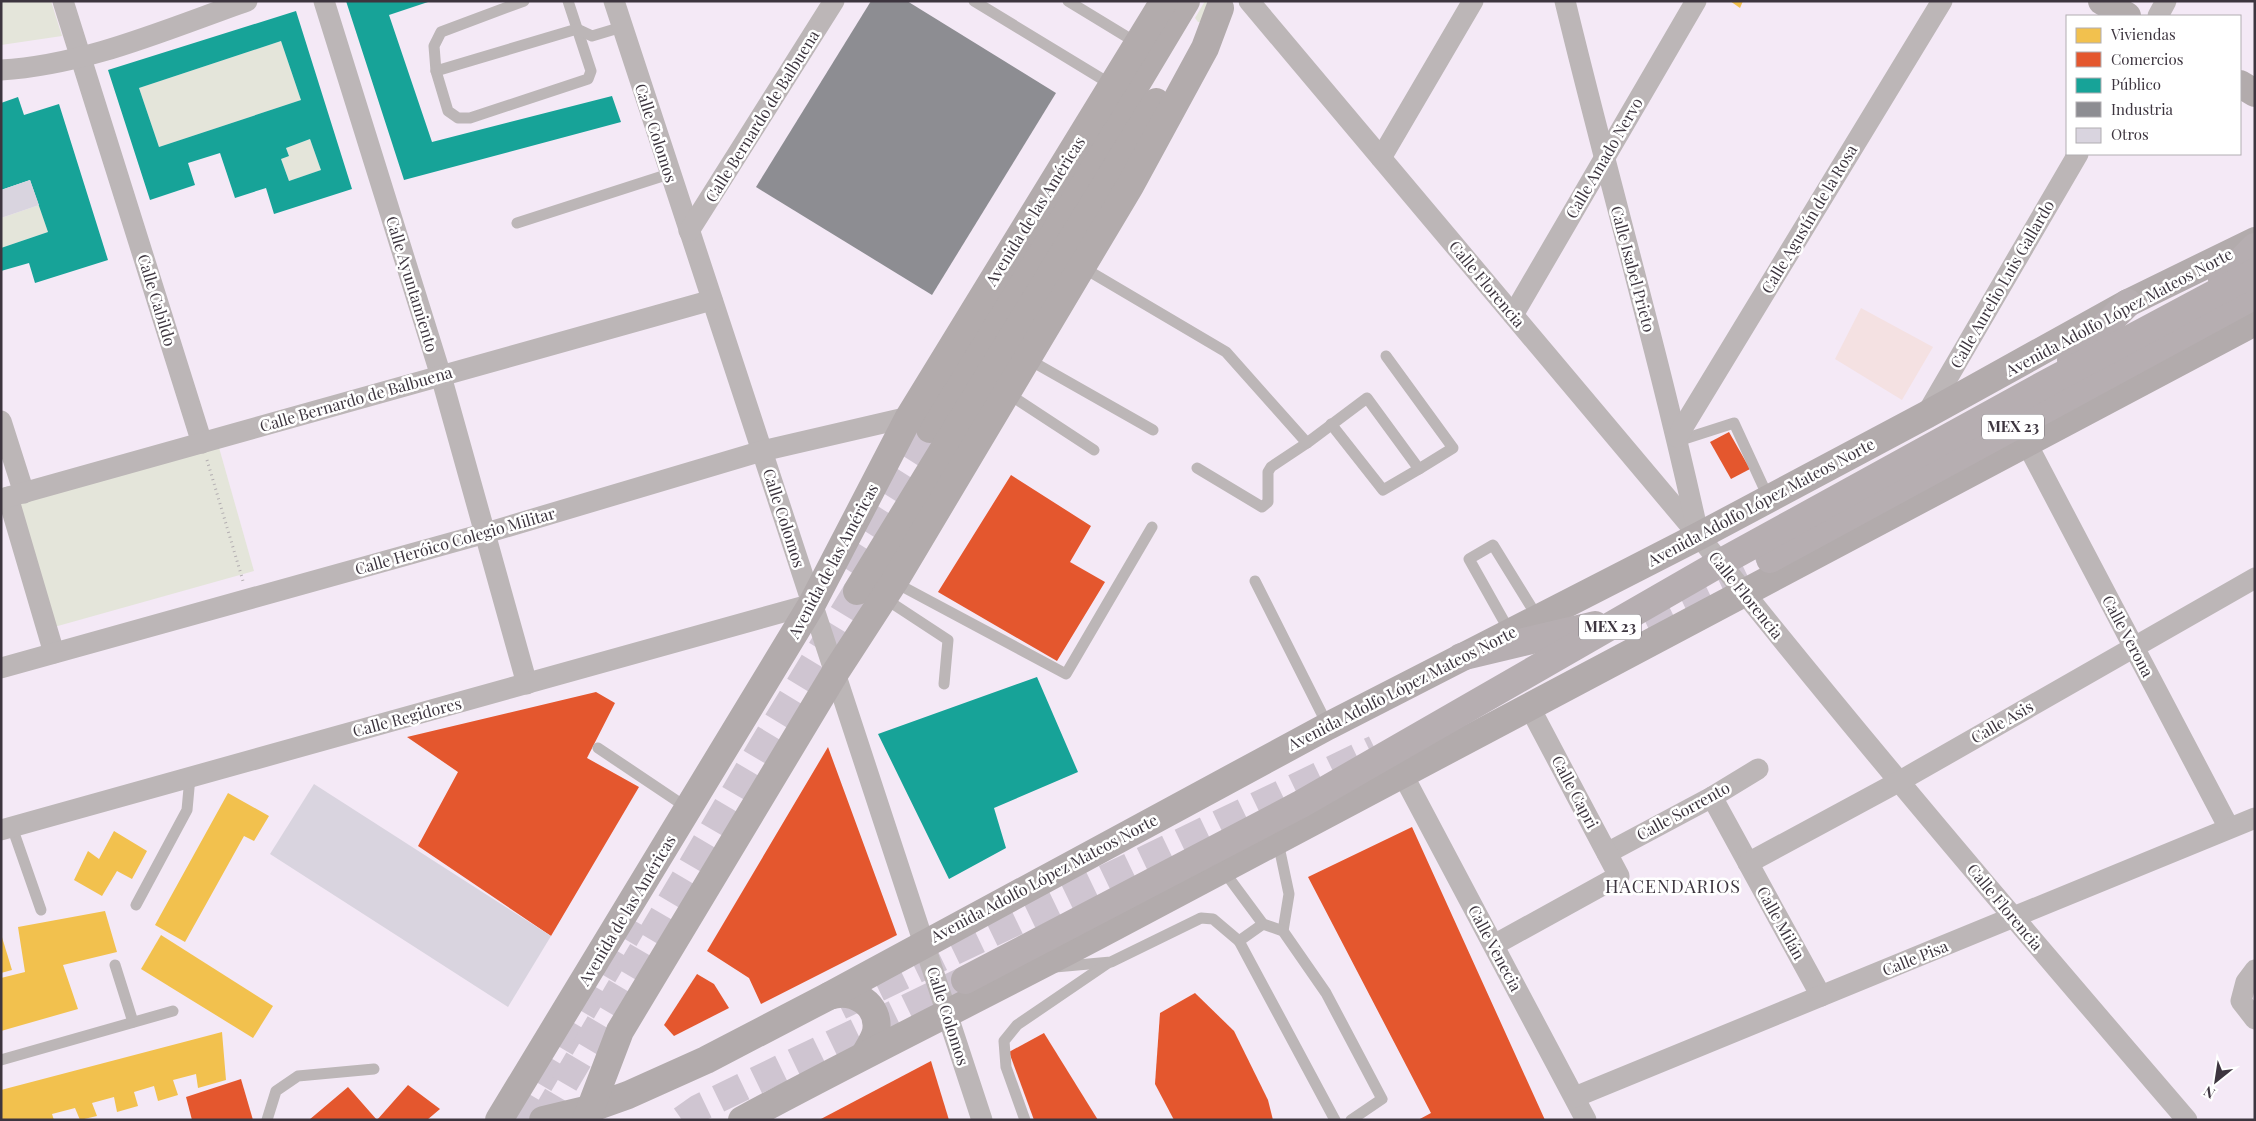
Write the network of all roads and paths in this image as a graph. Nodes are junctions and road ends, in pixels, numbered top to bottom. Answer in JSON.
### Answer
{"nodes":[{"id":1,"x":64,"y":1,"type":"edge"},
{"id":2,"x":246,"y":1,"type":"edge"},
{"id":3,"x":324,"y":1,"type":"edge"},
{"id":4,"x":524,"y":1,"type":"edge"},
{"id":5,"x":568,"y":1,"type":"edge"},
{"id":6,"x":614,"y":1,"type":"edge"},
{"id":7,"x":834,"y":1,"type":"edge"},
{"id":8,"x":974,"y":1,"type":"edge"},
{"id":9,"x":1068,"y":1,"type":"edge"},
{"id":10,"x":1164,"y":1,"type":"edge"},
{"id":11,"x":1186,"y":1,"type":"edge"},
{"id":12,"x":1249,"y":1,"type":"edge"},
{"id":13,"x":1473,"y":1,"type":"edge"},
{"id":14,"x":1565,"y":1,"type":"edge"},
{"id":15,"x":1696,"y":1,"type":"edge"},
{"id":16,"x":1942,"y":1,"type":"edge"},
{"id":17,"x":2102,"y":1,"type":"edge"},
{"id":18,"x":2166,"y":1,"type":"edge"},
{"id":19,"x":1223,"y":5,"type":"edge"},
{"id":20,"x":2125,"y":15,"type":"edge"},
{"id":21,"x":2159,"y":15,"type":"edge"},
{"id":22,"x":622,"y":27,"type":"junction"},
{"id":23,"x":576,"y":29,"type":"junction"},
{"id":24,"x":592,"y":36,"type":"junction"},
{"id":25,"x":1137,"y":43,"type":"junction"},
{"id":26,"x":583,"y":47,"type":"junction"},
{"id":27,"x":82,"y":58,"type":"junction"},
{"id":28,"x":1,"y":70,"type":"edge"},
{"id":29,"x":436,"y":71,"type":"junction"},
{"id":30,"x":1112,"y":85,"type":"junction"},
{"id":31,"x":2241,"y":85,"type":"edge"},
{"id":32,"x":2255,"y":93,"type":"edge"},
{"id":33,"x":2077,"y":155,"type":"edge"},
{"id":34,"x":1381,"y":158,"type":"junction"},
{"id":35,"x":1604,"y":159,"type":"junction"},
{"id":36,"x":669,"y":174,"type":"junction"},
{"id":37,"x":517,"y":223,"type":"dead end"},
{"id":38,"x":690,"y":232,"type":"junction"},
{"id":39,"x":2255,"y":241,"type":"edge"},
{"id":40,"x":2255,"y":248,"type":"edge"},
{"id":41,"x":1082,"y":267,"type":"junction"},
{"id":42,"x":2255,"y":272,"type":"edge"},
{"id":43,"x":2255,"y":296,"type":"edge"},
{"id":44,"x":712,"y":300,"type":"junction"},
{"id":45,"x":2200,"y":301,"type":"junction"},
{"id":46,"x":2128,"y":303,"type":"junction"},
{"id":47,"x":1513,"y":315,"type":"junction"},
{"id":48,"x":2255,"y":322,"type":"edge"},
{"id":49,"x":1386,"y":356,"type":"dead end"},
{"id":50,"x":1026,"y":358,"type":"junction"},
{"id":51,"x":441,"y":376,"type":"junction"},
{"id":52,"x":2049,"y":382,"type":"junction"},
{"id":53,"x":1007,"y":393,"type":"junction"},
{"id":54,"x":1926,"y":415,"type":"junction"},
{"id":55,"x":1,"y":421,"type":"edge"},
{"id":56,"x":920,"y":423,"type":"junction"},
{"id":57,"x":1331,"y":424,"type":"junction"},
{"id":58,"x":1153,"y":430,"type":"dead end"},
{"id":59,"x":1677,"y":439,"type":"junction"},
{"id":60,"x":202,"y":443,"type":"junction"},
{"id":61,"x":1307,"y":443,"type":"junction"},
{"id":62,"x":2027,"y":444,"type":"junction"},
{"id":63,"x":1094,"y":450,"type":"dead end"},
{"id":64,"x":762,"y":451,"type":"junction"},
{"id":65,"x":1197,"y":468,"type":"dead end"},
{"id":66,"x":1419,"y":468,"type":"junction"},
{"id":67,"x":11,"y":496,"type":"edge"},
{"id":68,"x":1769,"y":499,"type":"junction"},
{"id":69,"x":1152,"y":527,"type":"dead end"},
{"id":70,"x":486,"y":533,"type":"junction"},
{"id":71,"x":1699,"y":536,"type":"junction"},
{"id":72,"x":1770,"y":559,"type":"tunnel mouth"},
{"id":73,"x":1720,"y":563,"type":"junction"},
{"id":74,"x":2255,"y":578,"type":"edge"},
{"id":75,"x":1255,"y":581,"type":"dead end"},
{"id":76,"x":878,"y":590,"type":"junction"},
{"id":77,"x":1744,"y":595,"type":"junction"},
{"id":78,"x":249,"y":600,"type":"junction"},
{"id":79,"x":812,"y":604,"type":"junction"},
{"id":80,"x":1538,"y":618,"type":"junction"},
{"id":81,"x":1625,"y":618,"type":"junction"},
{"id":82,"x":1510,"y":632,"type":"junction"},
{"id":83,"x":2133,"y":646,"type":"junction"},
{"id":84,"x":54,"y":653,"type":"junction"},
{"id":85,"x":1461,"y":657,"type":"junction"},
{"id":86,"x":1,"y":668,"type":"edge"},
{"id":87,"x":835,"y":673,"type":"junction"},
{"id":88,"x":527,"y":684,"type":"junction"},
{"id":89,"x":944,"y":684,"type":"dead end"},
{"id":90,"x":1530,"y":708,"type":"junction"},
{"id":91,"x":1328,"y":726,"type":"junction"},
{"id":92,"x":598,"y":748,"type":"dead end"},
{"id":93,"x":1758,"y":769,"type":"dead end"},
{"id":94,"x":1403,"y":775,"type":"junction"},
{"id":95,"x":190,"y":777,"type":"junction"},
{"id":96,"x":1900,"y":782,"type":"junction"},
{"id":97,"x":1712,"y":797,"type":"junction"},
{"id":98,"x":689,"y":809,"type":"junction"},
{"id":99,"x":2255,"y":818,"type":"edge"},
{"id":100,"x":7,"y":828,"type":"edge"},
{"id":101,"x":2229,"y":828,"type":"junction"},
{"id":102,"x":1278,"y":841,"type":"junction"},
{"id":103,"x":1607,"y":853,"type":"junction"},
{"id":104,"x":1748,"y":863,"type":"junction"},
{"id":105,"x":1223,"y":870,"type":"junction"},
{"id":106,"x":136,"y":905,"type":"dead end"},
{"id":107,"x":41,"y":910,"type":"dead end"},
{"id":108,"x":2013,"y":917,"type":"junction"},
{"id":109,"x":1263,"y":924,"type":"junction"},
{"id":110,"x":1283,"y":931,"type":"junction"},
{"id":111,"x":1239,"y":941,"type":"junction"},
{"id":112,"x":924,"y":943,"type":"junction"},
{"id":113,"x":1494,"y":945,"type":"junction"},
{"id":114,"x":1111,"y":962,"type":"junction"},
{"id":115,"x":115,"y":965,"type":"dead end"},
{"id":116,"x":1034,"y":970,"type":"junction"},
{"id":117,"x":2255,"y":970,"type":"edge"},
{"id":118,"x":965,"y":980,"type":"tunnel mouth"},
{"id":119,"x":829,"y":996,"type":"junction"},
{"id":120,"x":1820,"y":996,"type":"junction"},
{"id":121,"x":173,"y":1011,"type":"dead end"},
{"id":122,"x":947,"y":1015,"type":"junction"},
{"id":123,"x":2255,"y":1019,"type":"edge"},
{"id":124,"x":134,"y":1022,"type":"junction"},
{"id":125,"x":865,"y":1054,"type":"junction"},
{"id":126,"x":1,"y":1060,"type":"edge"},
{"id":127,"x":374,"y":1069,"type":"dead end"},
{"id":128,"x":1575,"y":1097,"type":"junction"},
{"id":129,"x":588,"y":1115,"type":"edge"},
{"id":130,"x":267,"y":1120,"type":"edge"},
{"id":131,"x":499,"y":1120,"type":"edge"},
{"id":132,"x":543,"y":1120,"type":"edge"},
{"id":133,"x":742,"y":1120,"type":"edge"},
{"id":134,"x":982,"y":1120,"type":"edge"},
{"id":135,"x":1025,"y":1120,"type":"edge"},
{"id":136,"x":1335,"y":1120,"type":"edge"},
{"id":137,"x":1350,"y":1120,"type":"edge"},
{"id":138,"x":1586,"y":1120,"type":"edge"},
{"id":139,"x":2187,"y":1120,"type":"edge"}],
"edges":[{"from":1,"to":27,"type":"street","name":"Calle Cabildo"},
{"from":2,"to":27,"type":"street"},
{"from":3,"to":51,"type":"street","name":"Calle Ayuntamiento"},
{"from":4,"to":29,"type":"lane"},
{"from":5,"to":23,"type":"lane"},
{"from":6,"to":22,"type":"street","name":"Calle Colomos"},
{"from":7,"to":38,"type":"street","name":"Calle Bernardo de Balbuena"},
{"from":8,"to":30,"type":"lane"},
{"from":9,"to":25,"type":"lane"},
{"from":10,"to":25,"type":"main road","name":"Avenida de las Américas"},
{"from":11,"to":56,"type":"main road","name":"Avenida de las Américas"},
{"from":12,"to":34,"type":"street","name":"Calle Florencia"},
{"from":13,"to":34,"type":"street"},
{"from":14,"to":35,"type":"street","name":"Calle Isabel Prieto"},
{"from":15,"to":35,"type":"street","name":"Calle Amado Nervo"},
{"from":16,"to":59,"type":"street","name":"Calle Agustín de la Rosa"},
{"from":17,"to":20,"type":"main road"},
{"from":18,"to":21,"type":"street"},
{"from":19,"to":41,"type":"main road"},
{"from":19,"to":76,"type":"main road"},
{"from":22,"to":24,"type":"lane"},
{"from":22,"to":36,"type":"street","name":"Calle Colomos"},
{"from":23,"to":24,"type":"lane"},
{"from":23,"to":26,"type":"lane"},
{"from":23,"to":29,"type":"lane"},
{"from":24,"to":26,"type":"lane"},
{"from":25,"to":30,"type":"main road","name":"Avenida de las Américas"},
{"from":26,"to":29,"type":"lane"},
{"from":27,"to":28,"type":"street"},
{"from":27,"to":60,"type":"street","name":"Calle Cabildo"},
{"from":30,"to":56,"type":"main road","name":"Avenida de las Américas"},
{"from":31,"to":32,"type":"main road"},
{"from":33,"to":54,"type":"street","name":"Calle Aurelio Luis Gallardo"},
{"from":34,"to":47,"type":"street","name":"Calle Florencia"},
{"from":35,"to":47,"type":"street","name":"Calle Amado Nervo"},
{"from":35,"to":59,"type":"street","name":"Calle Isabel Prieto"},
{"from":36,"to":37,"type":"lane"},
{"from":36,"to":38,"type":"street","name":"Calle Colomos"},
{"from":38,"to":44,"type":"street","name":"Calle Colomos"},
{"from":39,"to":46,"type":"main road","name":"Avenida Adolfo López Mateos Norte"},
{"from":40,"to":45,"type":"main road"},
{"from":41,"to":50,"type":"main road"},
{"from":41,"to":61,"type":"lane"},
{"from":42,"to":45,"type":"main road","name":"Avenida Adolfo López Mateos Norte","number":"MEX 23"},
{"from":43,"to":72,"type":"main road","number":"MEX 23"},
{"from":44,"to":51,"type":"street","name":"Calle Bernardo de Balbuena"},
{"from":44,"to":64,"type":"street","name":"Calle Colomos"},
{"from":45,"to":52,"type":"main road","name":"Avenida Adolfo López Mateos Norte","number":"MEX 23"},
{"from":46,"to":52,"type":"main road"},
{"from":46,"to":54,"type":"main road","name":"Avenida Adolfo López Mateos Norte"},
{"from":47,"to":71,"type":"street","name":"Calle Florencia"},
{"from":48,"to":62,"type":"main road"},
{"from":49,"to":66,"type":"lane"},
{"from":50,"to":53,"type":"main road"},
{"from":50,"to":58,"type":"lane"},
{"from":51,"to":60,"type":"street","name":"Calle Bernardo de Balbuena"},
{"from":51,"to":70,"type":"street","name":"Calle Ayuntamiento"},
{"from":52,"to":73,"type":"main road","name":"Avenida Adolfo López Mateos Norte","number":"MEX 23"},
{"from":53,"to":63,"type":"lane"},
{"from":53,"to":76,"type":"main road"},
{"from":54,"to":68,"type":"main road","name":"Avenida Adolfo López Mateos Norte"},
{"from":55,"to":67,"type":"street"},
{"from":56,"to":64,"type":"street","name":"Calle Heróico Colegio Militar"},
{"from":56,"to":79,"type":"main road","name":"Avenida de las Américas"},
{"from":57,"to":61,"type":"lane"},
{"from":57,"to":66,"type":"lane"},
{"from":57,"to":66,"type":"lane"},
{"from":59,"to":68,"type":"lane"},
{"from":59,"to":71,"type":"street","name":"Calle Isabel Prieto"},
{"from":60,"to":67,"type":"street","name":"Calle Bernardo de Balbuena"},
{"from":60,"to":78,"type":"path"},
{"from":61,"to":65,"type":"lane"},
{"from":62,"to":77,"type":"main road"},
{"from":62,"to":83,"type":"street","name":"Calle Verona"},
{"from":64,"to":70,"type":"street","name":"Calle Heróico Colegio Militar"},
{"from":64,"to":79,"type":"street","name":"Calle Colomos"},
{"from":67,"to":84,"type":"street"},
{"from":68,"to":71,"type":"main road","name":"Avenida Adolfo López Mateos Norte"},
{"from":69,"to":76,"type":"lane"},
{"from":70,"to":78,"type":"street","name":"Calle Heróico Colegio Militar"},
{"from":70,"to":88,"type":"street","name":"Calle Ayuntamiento"},
{"from":71,"to":73,"type":"street","name":"Calle Florencia"},
{"from":71,"to":80,"type":"main road","name":"Avenida Adolfo López Mateos Norte"},
{"from":73,"to":77,"type":"street","name":"Calle Florencia"},
{"from":73,"to":81,"type":"main road","name":"Avenida Adolfo López Mateos Norte","number":"MEX 23"},
{"from":74,"to":83,"type":"street","name":"Calle Asis"},
{"from":75,"to":91,"type":"lane"},
{"from":76,"to":87,"type":"main road"},
{"from":76,"to":89,"type":"lane"},
{"from":77,"to":90,"type":"main road"},
{"from":77,"to":96,"type":"street","name":"Calle Florencia"},
{"from":78,"to":84,"type":"street","name":"Calle Heróico Colegio Militar"},
{"from":79,"to":87,"type":"street","name":"Calle Colomos"},
{"from":79,"to":88,"type":"street","name":"Calle Regidores"},
{"from":79,"to":98,"type":"main road","name":"Avenida de las Américas"},
{"from":80,"to":82,"type":"main road","name":"Avenida Adolfo López Mateos Norte"},
{"from":80,"to":82,"type":"lane"},
{"from":81,"to":85,"type":"main road"},
{"from":81,"to":118,"type":"main road","name":"Avenida Adolfo López Mateos Norte","number":"MEX 23"},
{"from":82,"to":85,"type":"main road","name":"Avenida Adolfo López Mateos Norte"},
{"from":83,"to":96,"type":"street","name":"Calle Asis"},
{"from":83,"to":101,"type":"street","name":"Calle Verona"},
{"from":84,"to":86,"type":"street","name":"Calle Heróico Colegio Militar"},
{"from":85,"to":91,"type":"main road","name":"Avenida Adolfo López Mateos Norte"},
{"from":87,"to":112,"type":"street","name":"Calle Colomos"},
{"from":87,"to":129,"type":"main road"},
{"from":88,"to":95,"type":"street","name":"Calle Regidores"},
{"from":90,"to":94,"type":"main road"},
{"from":90,"to":103,"type":"street","name":"Calle Capri"},
{"from":91,"to":112,"type":"main road","name":"Avenida Adolfo López Mateos Norte"},
{"from":92,"to":98,"type":"lane"},
{"from":93,"to":97,"type":"street","name":"Calle Sorrento"},
{"from":94,"to":102,"type":"main road"},
{"from":94,"to":113,"type":"street","name":"Calle Venecia"},
{"from":95,"to":100,"type":"street","name":"Calle Regidores"},
{"from":95,"to":106,"type":"lane"},
{"from":96,"to":104,"type":"street","name":"Calle Asis"},
{"from":96,"to":108,"type":"street","name":"Calle Florencia"},
{"from":97,"to":103,"type":"street","name":"Calle Sorrento"},
{"from":97,"to":104,"type":"street","name":"Calle Milán"},
{"from":98,"to":131,"type":"main road","name":"Avenida de las Américas"},
{"from":99,"to":101,"type":"street","name":"Calle Pisa"},
{"from":100,"to":107,"type":"lane"},
{"from":101,"to":108,"type":"street","name":"Calle Pisa"},
{"from":102,"to":105,"type":"main road"},
{"from":102,"to":110,"type":"lane"},
{"from":103,"to":113,"type":"street","name":"Calle Capri"},
{"from":104,"to":120,"type":"street","name":"Calle Milán"},
{"from":105,"to":109,"type":"lane"},
{"from":105,"to":116,"type":"main road"},
{"from":108,"to":120,"type":"street","name":"Calle Pisa"},
{"from":108,"to":139,"type":"street","name":"Calle Florencia"},
{"from":109,"to":110,"type":"lane"},
{"from":109,"to":111,"type":"lane"},
{"from":110,"to":137,"type":"lane"},
{"from":111,"to":114,"type":"lane"},
{"from":111,"to":136,"type":"lane"},
{"from":112,"to":119,"type":"main road","name":"Avenida Adolfo López Mateos Norte"},
{"from":112,"to":122,"type":"street","name":"Calle Colomos"},
{"from":113,"to":128,"type":"street","name":"Calle Venecia"},
{"from":114,"to":116,"type":"lane"},
{"from":114,"to":135,"type":"lane"},
{"from":115,"to":124,"type":"lane"},
{"from":116,"to":122,"type":"main road"},
{"from":117,"to":123,"type":"street"},
{"from":119,"to":125,"type":"main road"},
{"from":119,"to":129,"type":"main road","name":"Avenida Adolfo López Mateos Norte"},
{"from":120,"to":128,"type":"street","name":"Calle Pisa"},
{"from":121,"to":124,"type":"lane"},
{"from":122,"to":125,"type":"main road"},
{"from":122,"to":134,"type":"street","name":"Calle Colomos"},
{"from":124,"to":126,"type":"lane"},
{"from":125,"to":133,"type":"main road"},
{"from":127,"to":130,"type":"lane"},
{"from":128,"to":138,"type":"street","name":"Calle Venecia"},
{"from":129,"to":132,"type":"main road","name":"Avenida Adolfo López Mateos Norte"}]}
